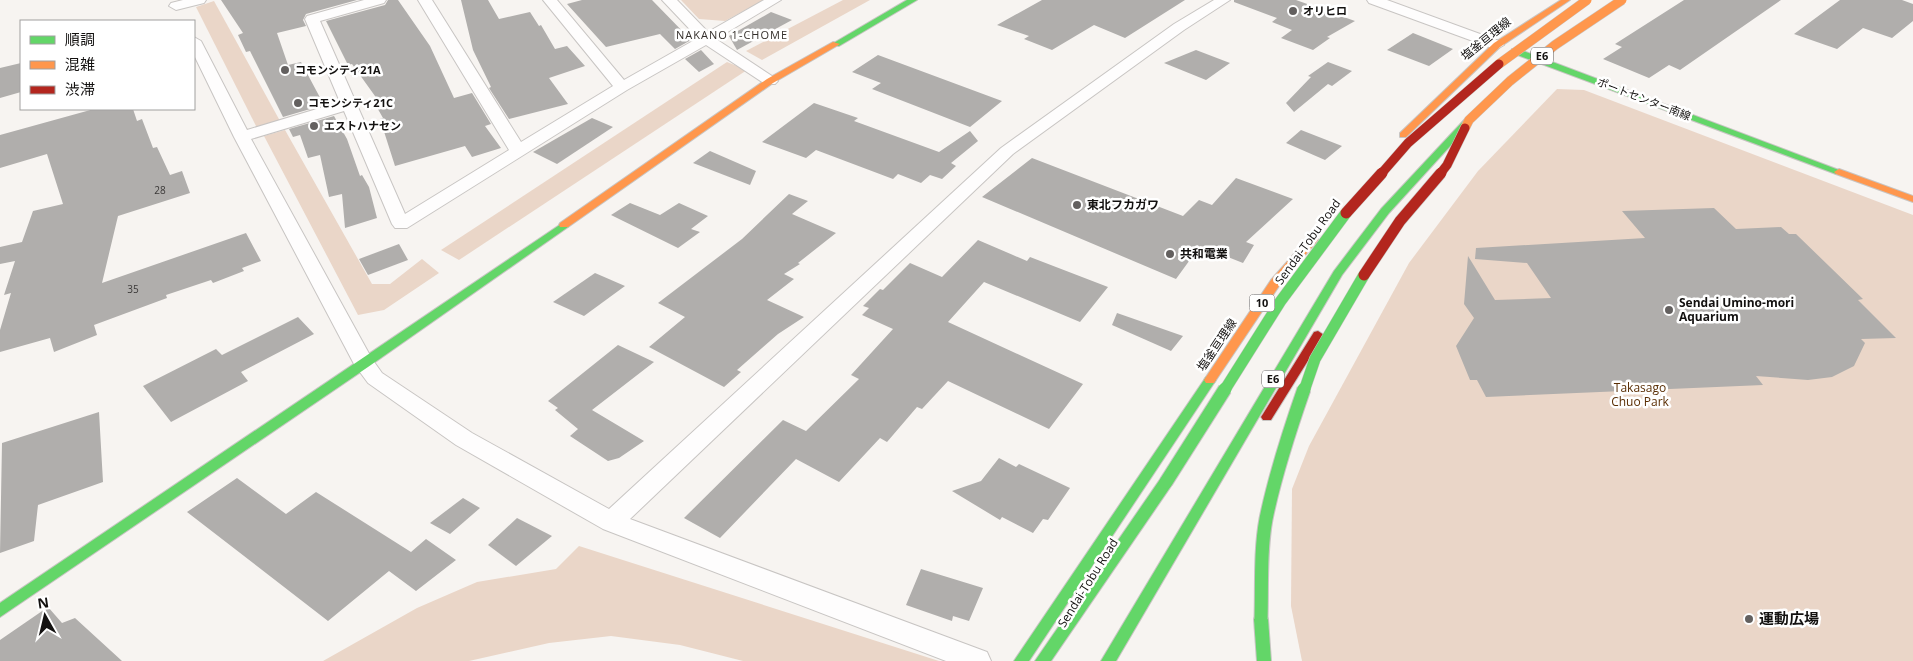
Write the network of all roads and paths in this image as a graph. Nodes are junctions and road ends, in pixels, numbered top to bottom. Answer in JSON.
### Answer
{"nodes":[{"id":1,"x":199,"y":0,"type":"edge"},
{"id":2,"x":379,"y":0,"type":"edge"},
{"id":3,"x":425,"y":0,"type":"edge"},
{"id":4,"x":550,"y":0,"type":"edge"},
{"id":5,"x":669,"y":0,"type":"edge"},
{"id":6,"x":774,"y":0,"type":"edge"},
{"id":7,"x":913,"y":0,"type":"edge"},
{"id":8,"x":1223,"y":0,"type":"edge"},
{"id":9,"x":1374,"y":0,"type":"edge"},
{"id":10,"x":1566,"y":0,"type":"edge"},
{"id":11,"x":1587,"y":0,"type":"edge"},
{"id":12,"x":1622,"y":0,"type":"edge"},
{"id":13,"x":1629,"y":0,"type":"edge"},
{"id":14,"x":174,"y":3,"type":"edge"},
{"id":15,"x":183,"y":20,"type":"edge"},
{"id":16,"x":707,"y":38,"type":"junction"},
{"id":17,"x":195,"y":43,"type":"edge"},
{"id":18,"x":1497,"y":45,"type":"junction"},
{"id":19,"x":1545,"y":61,"type":"junction"},
{"id":20,"x":770,"y":81,"type":"junction"},
{"id":21,"x":622,"y":87,"type":"junction"},
{"id":22,"x":349,"y":104,"type":"junction"},
{"id":23,"x":1469,"y":120,"type":"junction"},
{"id":24,"x":242,"y":137,"type":"junction"},
{"id":25,"x":518,"y":150,"type":"junction"},
{"id":26,"x":1908,"y":181,"type":"dead end"},
{"id":27,"x":1897,"y":194,"type":"junction"},
{"id":28,"x":1913,"y":199,"type":"edge"},
{"id":29,"x":364,"y":364,"type":"junction"},
{"id":30,"x":1166,"y":482,"type":"junction"},
{"id":31,"x":611,"y":522,"type":"junction"},
{"id":32,"x":0,"y":612,"type":"edge"},
{"id":33,"x":978,"y":661,"type":"edge"},
{"id":34,"x":1021,"y":661,"type":"edge"},
{"id":35,"x":1042,"y":661,"type":"edge"},
{"id":36,"x":1055,"y":661,"type":"edge"},
{"id":37,"x":1108,"y":661,"type":"edge"},
{"id":38,"x":1117,"y":661,"type":"edge"},
{"id":39,"x":1264,"y":661,"type":"edge"}],
"edges":[{"from":1,"to":14,"type":"street"},
{"from":2,"to":22,"type":"street"},
{"from":3,"to":25,"type":"street"},
{"from":4,"to":21,"type":"street"},
{"from":5,"to":16,"type":"street"},
{"from":6,"to":16,"type":"street"},
{"from":7,"to":20,"type":"main road"},
{"from":8,"to":31,"type":"street"},
{"from":9,"to":18,"type":"street","name":"ポートセンター南線"},
{"from":10,"to":18,"type":"main road","name":"塩釜亘理線","number":"10"},
{"from":11,"to":30,"type":"main road","name":"Sendai-Tobu Road","number":"E6","bridge":true},
{"from":12,"to":23,"type":"main road","number":"E6","bridge":true},
{"from":13,"to":19,"type":"main road"},
{"from":14,"to":15,"type":"street"},
{"from":16,"to":20,"type":"street"},
{"from":16,"to":21,"type":"street"},
{"from":17,"to":24,"type":"street"},
{"from":18,"to":19,"type":"main road","name":"ポートセンター南線"},
{"from":18,"to":34,"type":"main road","name":"塩釜亘理線","number":"10"},
{"from":19,"to":27,"type":"main road","name":"ポートセンター南線"},
{"from":19,"to":38,"type":"main road"},
{"from":20,"to":29,"type":"main road"},
{"from":21,"to":25,"type":"street"},
{"from":22,"to":24,"type":"street"},
{"from":22,"to":25,"type":"street"},
{"from":23,"to":37,"type":"main road","number":"E6","bridge":true},
{"from":23,"to":39,"type":"main road","bridge":true},
{"from":24,"to":29,"type":"street"},
{"from":26,"to":27,"type":"main road"},
{"from":27,"to":28,"type":"main road","name":"ポートセンター南線"},
{"from":29,"to":31,"type":"street"},
{"from":29,"to":32,"type":"main road"},
{"from":30,"to":35,"type":"main road"},
{"from":30,"to":36,"type":"main road","name":"Sendai-Tobu Road","number":"E6"},
{"from":31,"to":33,"type":"street"}]}
